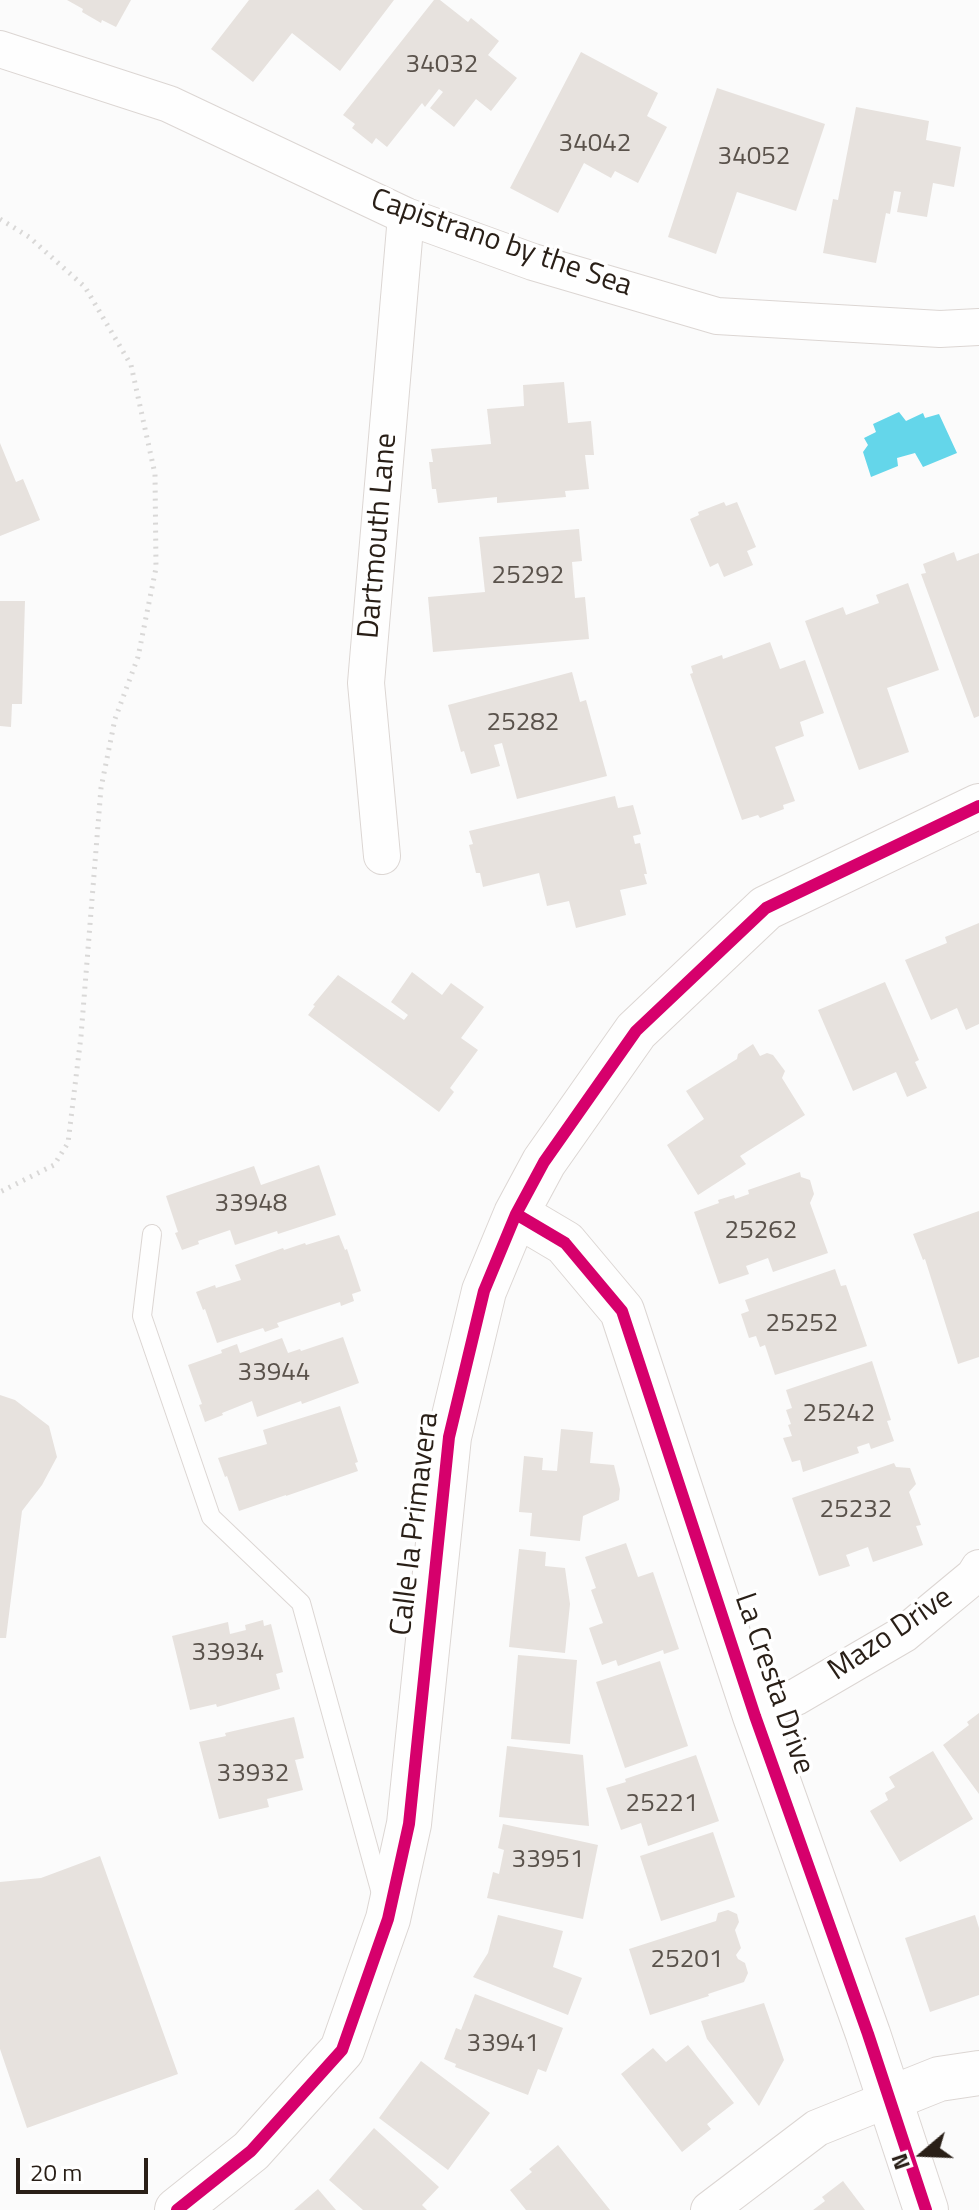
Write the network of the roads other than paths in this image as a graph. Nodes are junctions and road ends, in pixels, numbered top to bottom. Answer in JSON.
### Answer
{"nodes":[{"id":1,"x":0,"y":49,"type":"edge"},
{"id":2,"x":406,"y":216,"type":"junction"},
{"id":3,"x":979,"y":327,"type":"edge"},
{"id":4,"x":979,"y":806,"type":"edge"},
{"id":5,"x":382,"y":856,"type":"dead end"},
{"id":6,"x":516,"y":1214,"type":"junction"},
{"id":7,"x":152,"y":1234,"type":"dead end"},
{"id":8,"x":979,"y":1568,"type":"edge"},
{"id":9,"x":755,"y":1716,"type":"junction"},
{"id":10,"x":388,"y":1919,"type":"junction"},
{"id":11,"x":979,"y":2073,"type":"edge"},
{"id":12,"x":889,"y":2099,"type":"junction"},
{"id":13,"x":177,"y":2210,"type":"edge"},
{"id":14,"x":709,"y":2210,"type":"edge"},
{"id":15,"x":926,"y":2210,"type":"edge"}],
"edges":[{"from":1,"to":2,"type":"street","name":"Capistrano by the Sea"},
{"from":2,"to":3,"type":"street","name":"Capistrano by the Sea"},
{"from":2,"to":5,"type":"street","name":"Dartmouth Lane"},
{"from":4,"to":6,"type":"street","name":"Calle la Primavera"},
{"from":6,"to":9,"type":"street","name":"La Cresta Drive"},
{"from":6,"to":10,"type":"street","name":"Calle la Primavera"},
{"from":7,"to":10,"type":"lane"},
{"from":8,"to":9,"type":"street","name":"Mazo Drive"},
{"from":9,"to":12,"type":"street","name":"La Cresta Drive"},
{"from":10,"to":13,"type":"street","name":"Calle la Primavera"},
{"from":11,"to":12,"type":"street"},
{"from":12,"to":14,"type":"street"},
{"from":12,"to":15,"type":"street","name":"La Cresta Drive"}]}
